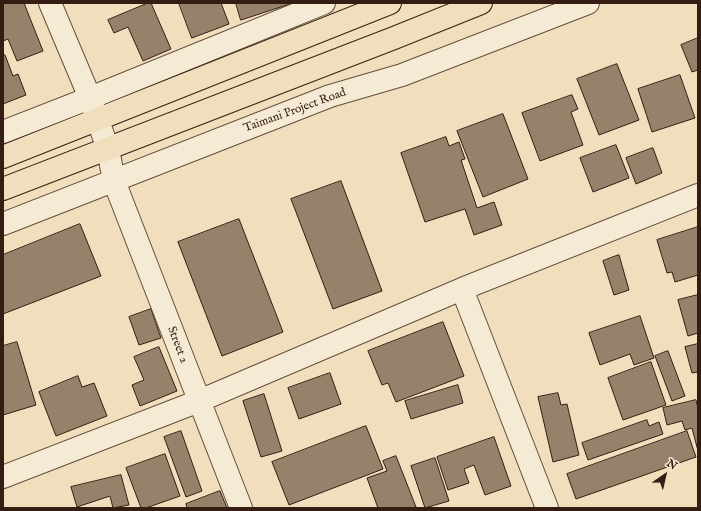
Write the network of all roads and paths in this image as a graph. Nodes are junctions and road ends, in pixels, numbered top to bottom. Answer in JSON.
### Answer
{"nodes":[{"id":1,"x":50,"y":3,"type":"edge"},
{"id":2,"x":324,"y":3,"type":"edge"},
{"id":3,"x":390,"y":3,"type":"edge"},
{"id":4,"x":481,"y":3,"type":"edge"},
{"id":5,"x":588,"y":3,"type":"edge"},
{"id":6,"x":90,"y":98,"type":"junction"},
{"id":7,"x":97,"y":119,"type":"junction"},
{"id":8,"x":3,"y":132,"type":"edge"},
{"id":9,"x":108,"y":149,"type":"junction"},
{"id":10,"x":3,"y":157,"type":"edge"},
{"id":11,"x":114,"y":181,"type":"junction"},
{"id":12,"x":3,"y":189,"type":"edge"},
{"id":13,"x":698,"y":195,"type":"edge"},
{"id":14,"x":3,"y":224,"type":"edge"},
{"id":15,"x":462,"y":289,"type":"junction"},
{"id":16,"x":199,"y":401,"type":"junction"},
{"id":17,"x":3,"y":477,"type":"edge"},
{"id":18,"x":241,"y":508,"type":"edge"},
{"id":19,"x":547,"y":508,"type":"edge"}],
"edges":[{"from":1,"to":6,"type":"street","name":"Street 2"},
{"from":2,"to":6,"type":"street"},
{"from":3,"to":7,"type":"main road"},
{"from":4,"to":9,"type":"main road"},
{"from":5,"to":11,"type":"street","name":"Taimani Project Road"},
{"from":6,"to":7,"type":"street","name":"Street 2"},
{"from":6,"to":8,"type":"street"},
{"from":7,"to":9,"type":"street","name":"Street 2"},
{"from":7,"to":10,"type":"main road"},
{"from":9,"to":11,"type":"street","name":"Street 2"},
{"from":9,"to":12,"type":"main road"},
{"from":11,"to":14,"type":"street","name":"Taimani Project Road"},
{"from":11,"to":16,"type":"street","name":"Street 2"},
{"from":13,"to":15,"type":"street"},
{"from":15,"to":16,"type":"street"},
{"from":15,"to":19,"type":"street"},
{"from":16,"to":17,"type":"street"},
{"from":16,"to":18,"type":"street","name":"Street 2"}]}
